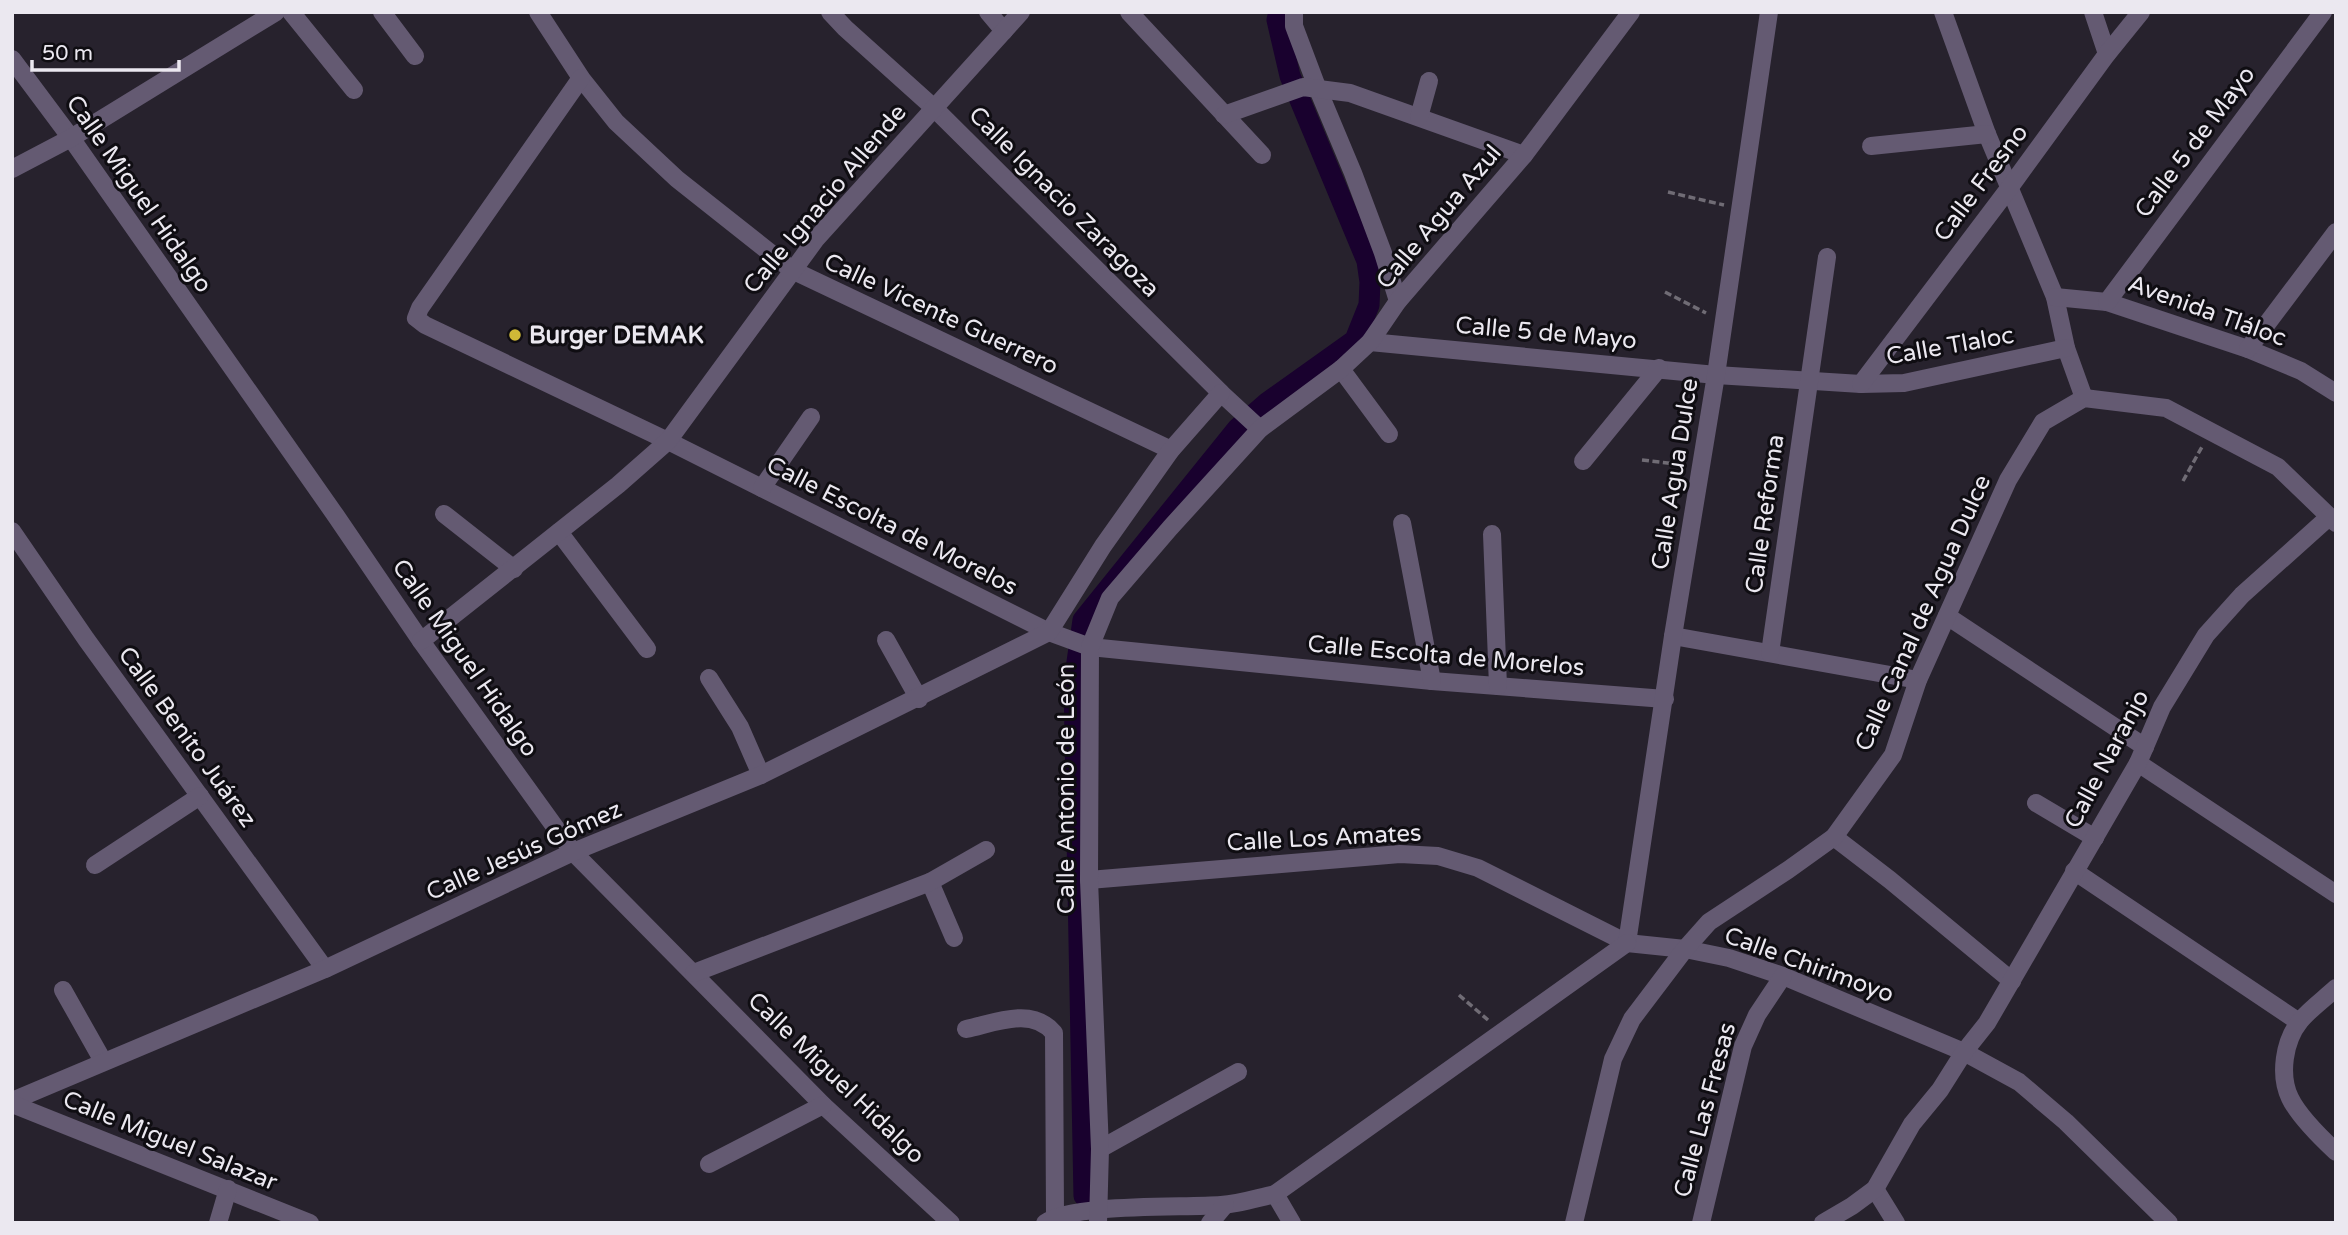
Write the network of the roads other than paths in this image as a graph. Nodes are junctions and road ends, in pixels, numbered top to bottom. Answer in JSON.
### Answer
{"nodes":[{"id":1,"x":276,"y":12,"type":"edge"},
{"id":2,"x":290,"y":12,"type":"edge"},
{"id":3,"x":383,"y":12,"type":"edge"},
{"id":4,"x":538,"y":12,"type":"edge"},
{"id":5,"x":830,"y":12,"type":"edge"},
{"id":6,"x":988,"y":12,"type":"edge"},
{"id":7,"x":1021,"y":12,"type":"edge"},
{"id":8,"x":1129,"y":12,"type":"edge"},
{"id":9,"x":1294,"y":12,"type":"edge"},
{"id":10,"x":1631,"y":12,"type":"edge"},
{"id":11,"x":1769,"y":12,"type":"edge"},
{"id":12,"x":1943,"y":12,"type":"edge"},
{"id":13,"x":2093,"y":12,"type":"edge"},
{"id":14,"x":2141,"y":12,"type":"edge"},
{"id":15,"x":2323,"y":12,"type":"edge"},
{"id":16,"x":1004,"y":31,"type":"junction"},
{"id":17,"x":2106,"y":54,"type":"junction"},
{"id":18,"x":415,"y":56,"type":"dead end"},
{"id":19,"x":12,"y":59,"type":"edge"},
{"id":20,"x":581,"y":78,"type":"junction"},
{"id":21,"x":1429,"y":81,"type":"dead end"},
{"id":22,"x":1310,"y":87,"type":"junction"},
{"id":23,"x":354,"y":90,"type":"dead end"},
{"id":24,"x":933,"y":108,"type":"junction"},
{"id":25,"x":1224,"y":115,"type":"junction"},
{"id":26,"x":1419,"y":117,"type":"junction"},
{"id":27,"x":1987,"y":134,"type":"junction"},
{"id":28,"x":71,"y":138,"type":"junction"},
{"id":29,"x":1871,"y":146,"type":"dead end"},
{"id":30,"x":1262,"y":155,"type":"dead end"},
{"id":31,"x":1524,"y":155,"type":"junction"},
{"id":32,"x":12,"y":169,"type":"edge"},
{"id":33,"x":2010,"y":187,"type":"junction"},
{"id":34,"x":2336,"y":232,"type":"edge"},
{"id":35,"x":1827,"y":257,"type":"dead end"},
{"id":36,"x":792,"y":270,"type":"junction"},
{"id":37,"x":2055,"y":297,"type":"junction"},
{"id":38,"x":1398,"y":301,"type":"junction"},
{"id":39,"x":2107,"y":302,"type":"junction"},
{"id":40,"x":1370,"y":342,"type":"junction"},
{"id":41,"x":2066,"y":348,"type":"junction"},
{"id":42,"x":2248,"y":349,"type":"junction"},
{"id":43,"x":1659,"y":368,"type":"junction"},
{"id":44,"x":1341,"y":369,"type":"junction"},
{"id":45,"x":1716,"y":374,"type":"junction"},
{"id":46,"x":1808,"y":381,"type":"junction"},
{"id":47,"x":1861,"y":384,"type":"junction"},
{"id":48,"x":2336,"y":393,"type":"edge"},
{"id":49,"x":1225,"y":397,"type":"junction"},
{"id":50,"x":2084,"y":398,"type":"junction"},
{"id":51,"x":811,"y":417,"type":"dead end"},
{"id":52,"x":1255,"y":425,"type":"junction"},
{"id":53,"x":1389,"y":434,"type":"dead end"},
{"id":54,"x":668,"y":441,"type":"junction"},
{"id":55,"x":1171,"y":450,"type":"junction"},
{"id":56,"x":1583,"y":461,"type":"dead end"},
{"id":57,"x":762,"y":488,"type":"junction"},
{"id":58,"x":444,"y":514,"type":"dead end"},
{"id":59,"x":2332,"y":520,"type":"edge"},
{"id":60,"x":1402,"y":523,"type":"dead end"},
{"id":61,"x":12,"y":531,"type":"edge"},
{"id":62,"x":559,"y":531,"type":"junction"},
{"id":63,"x":1492,"y":534,"type":"dead end"},
{"id":64,"x":514,"y":569,"type":"junction"},
{"id":65,"x":1947,"y":616,"type":"junction"},
{"id":66,"x":1054,"y":634,"type":"junction"},
{"id":67,"x":1673,"y":636,"type":"junction"},
{"id":68,"x":886,"y":640,"type":"dead end"},
{"id":69,"x":421,"y":641,"type":"junction"},
{"id":70,"x":1084,"y":645,"type":"junction"},
{"id":71,"x":647,"y":649,"type":"dead end"},
{"id":72,"x":1770,"y":653,"type":"junction"},
{"id":73,"x":709,"y":678,"type":"dead end"},
{"id":74,"x":1918,"y":680,"type":"junction"},
{"id":75,"x":1432,"y":681,"type":"junction"},
{"id":76,"x":1498,"y":686,"type":"junction"},
{"id":77,"x":919,"y":699,"type":"junction"},
{"id":78,"x":1665,"y":699,"type":"junction"},
{"id":79,"x":2142,"y":755,"type":"junction"},
{"id":80,"x":761,"y":775,"type":"junction"},
{"id":81,"x":200,"y":796,"type":"junction"},
{"id":82,"x":2036,"y":803,"type":"dead end"},
{"id":83,"x":1834,"y":837,"type":"junction"},
{"id":84,"x":2095,"y":838,"type":"junction"},
{"id":85,"x":986,"y":850,"type":"dead end"},
{"id":86,"x":573,"y":852,"type":"junction"},
{"id":87,"x":95,"y":865,"type":"dead end"},
{"id":88,"x":2074,"y":871,"type":"junction"},
{"id":89,"x":1089,"y":880,"type":"junction"},
{"id":90,"x":930,"y":882,"type":"junction"},
{"id":91,"x":2336,"y":894,"type":"edge"},
{"id":92,"x":954,"y":938,"type":"dead end"},
{"id":93,"x":1627,"y":943,"type":"junction"},
{"id":94,"x":1685,"y":949,"type":"junction"},
{"id":95,"x":325,"y":969,"type":"junction"},
{"id":96,"x":694,"y":973,"type":"junction"},
{"id":97,"x":1783,"y":976,"type":"junction"},
{"id":98,"x":2012,"y":981,"type":"junction"},
{"id":99,"x":2336,"y":988,"type":"edge"},
{"id":100,"x":63,"y":990,"type":"dead end"},
{"id":101,"x":2299,"y":1022,"type":"junction"},
{"id":102,"x":966,"y":1029,"type":"dead end"},
{"id":103,"x":1964,"y":1052,"type":"junction"},
{"id":104,"x":103,"y":1061,"type":"junction"},
{"id":105,"x":1238,"y":1072,"type":"dead end"},
{"id":106,"x":12,"y":1102,"type":"edge"},
{"id":107,"x":823,"y":1105,"type":"junction"},
{"id":108,"x":1100,"y":1149,"type":"junction"},
{"id":109,"x":2336,"y":1152,"type":"edge"},
{"id":110,"x":709,"y":1164,"type":"dead end"},
{"id":111,"x":228,"y":1189,"type":"junction"},
{"id":112,"x":1875,"y":1189,"type":"junction"},
{"id":113,"x":1275,"y":1194,"type":"junction"},
{"id":114,"x":1225,"y":1205,"type":"junction"},
{"id":115,"x":1075,"y":1216,"type":"edge"},
{"id":116,"x":218,"y":1223,"type":"edge"},
{"id":117,"x":310,"y":1223,"type":"edge"},
{"id":118,"x":951,"y":1223,"type":"edge"},
{"id":119,"x":1210,"y":1223,"type":"edge"},
{"id":120,"x":1292,"y":1223,"type":"edge"},
{"id":121,"x":1574,"y":1223,"type":"edge"},
{"id":122,"x":1701,"y":1223,"type":"edge"},
{"id":123,"x":1823,"y":1223,"type":"edge"},
{"id":124,"x":1896,"y":1223,"type":"edge"},
{"id":125,"x":2169,"y":1223,"type":"edge"}],
"edges":[{"from":1,"to":28,"type":"street"},
{"from":2,"to":23,"type":"street"},
{"from":3,"to":18,"type":"street"},
{"from":4,"to":20,"type":"street","name":"Calle Vicente Guerrero"},
{"from":5,"to":24,"type":"street","name":"Calle Ignacio Zaragoza"},
{"from":6,"to":16,"type":"street"},
{"from":7,"to":16,"type":"street","name":"Calle Ignacio Allende"},
{"from":8,"to":25,"type":"street"},
{"from":9,"to":22,"type":"street"},
{"from":10,"to":31,"type":"street","name":"Calle Agua Azul"},
{"from":11,"to":45,"type":"street","name":"Calle Agua Dulce"},
{"from":12,"to":27,"type":"street"},
{"from":13,"to":17,"type":"street"},
{"from":14,"to":17,"type":"street","name":"Calle Fresno"},
{"from":15,"to":39,"type":"street","name":"Calle 5 de Mayo"},
{"from":16,"to":24,"type":"street","name":"Calle Ignacio Allende"},
{"from":17,"to":33,"type":"street","name":"Calle Fresno"},
{"from":19,"to":28,"type":"street","name":"Calle Miguel Hidalgo"},
{"from":20,"to":36,"type":"street","name":"Calle Vicente Guerrero"},
{"from":20,"to":54,"type":"street","name":"Calle Escolta de Morelos"},
{"from":21,"to":26,"type":"street"},
{"from":22,"to":25,"type":"street"},
{"from":22,"to":26,"type":"street"},
{"from":22,"to":38,"type":"street"},
{"from":24,"to":36,"type":"street","name":"Calle Ignacio Allende"},
{"from":24,"to":49,"type":"street","name":"Calle Ignacio Zaragoza"},
{"from":25,"to":30,"type":"street"},
{"from":26,"to":31,"type":"street"},
{"from":27,"to":29,"type":"street"},
{"from":27,"to":33,"type":"street"},
{"from":28,"to":32,"type":"street"},
{"from":28,"to":69,"type":"street","name":"Calle Miguel Hidalgo"},
{"from":31,"to":38,"type":"street","name":"Calle Agua Azul"},
{"from":33,"to":37,"type":"street"},
{"from":33,"to":47,"type":"street","name":"Calle Fresno"},
{"from":34,"to":42,"type":"street"},
{"from":35,"to":46,"type":"street","name":"Calle Reforma"},
{"from":36,"to":54,"type":"street","name":"Calle Ignacio Allende"},
{"from":36,"to":55,"type":"street","name":"Calle Vicente Guerrero"},
{"from":37,"to":39,"type":"street","name":"Avenida Tláloc"},
{"from":37,"to":41,"type":"street"},
{"from":38,"to":40,"type":"street","name":"Calle Agua Azul"},
{"from":39,"to":42,"type":"street","name":"Avenida Tláloc"},
{"from":40,"to":43,"type":"street","name":"Calle 5 de Mayo"},
{"from":40,"to":44,"type":"street","name":"Calle Agua Azul"},
{"from":41,"to":47,"type":"street","name":"Calle Tlaloc"},
{"from":41,"to":50,"type":"street"},
{"from":42,"to":48,"type":"street","name":"Avenida Tláloc"},
{"from":43,"to":45,"type":"street","name":"Calle 5 de Mayo"},
{"from":43,"to":56,"type":"street"},
{"from":44,"to":52,"type":"street","name":"Calle Agua Azul"},
{"from":44,"to":53,"type":"street"},
{"from":45,"to":46,"type":"street","name":"Calle Tlaloc"},
{"from":45,"to":67,"type":"street","name":"Calle Agua Dulce"},
{"from":46,"to":47,"type":"street","name":"Calle Tlaloc"},
{"from":46,"to":72,"type":"street","name":"Calle Reforma"},
{"from":49,"to":52,"type":"street","name":"Calle Ignacio Zaragoza"},
{"from":49,"to":55,"type":"street"},
{"from":50,"to":59,"type":"street"},
{"from":50,"to":65,"type":"street","name":"Calle Canal de Agua Dulce"},
{"from":51,"to":57,"type":"street"},
{"from":52,"to":70,"type":"street","name":"Calle Antonio de León"},
{"from":54,"to":57,"type":"street","name":"Calle Escolta de Morelos"},
{"from":54,"to":62,"type":"street","name":"Calle Ignacio Allende"},
{"from":55,"to":66,"type":"street"},
{"from":57,"to":66,"type":"street","name":"Calle Escolta de Morelos"},
{"from":58,"to":64,"type":"street"},
{"from":59,"to":79,"type":"street","name":"Calle Naranjo"},
{"from":60,"to":75,"type":"street"},
{"from":61,"to":81,"type":"street","name":"Calle Benito Juárez"},
{"from":62,"to":64,"type":"street","name":"Calle Ignacio Allende"},
{"from":62,"to":71,"type":"street"},
{"from":63,"to":76,"type":"street"},
{"from":64,"to":69,"type":"street","name":"Calle Ignacio Allende"},
{"from":65,"to":74,"type":"street","name":"Calle Canal de Agua Dulce"},
{"from":65,"to":79,"type":"street"},
{"from":66,"to":70,"type":"street","name":"Calle Escolta de Morelos"},
{"from":66,"to":77,"type":"street","name":"Calle Jesús Gómez"},
{"from":67,"to":72,"type":"street"},
{"from":67,"to":78,"type":"street","name":"Calle Agua Dulce"},
{"from":68,"to":77,"type":"street"},
{"from":69,"to":86,"type":"street","name":"Calle Miguel Hidalgo"},
{"from":70,"to":75,"type":"street","name":"Calle Escolta de Morelos"},
{"from":70,"to":89,"type":"street","name":"Calle Antonio de León"},
{"from":72,"to":74,"type":"street"},
{"from":73,"to":80,"type":"street"},
{"from":74,"to":83,"type":"street","name":"Calle Canal de Agua Dulce"},
{"from":75,"to":76,"type":"street","name":"Calle Escolta de Morelos"},
{"from":76,"to":78,"type":"street","name":"Calle Escolta de Morelos"},
{"from":77,"to":80,"type":"street","name":"Calle Jesús Gómez"},
{"from":78,"to":93,"type":"street","name":"Calle Agua Dulce"},
{"from":79,"to":84,"type":"street","name":"Calle Naranjo"},
{"from":79,"to":91,"type":"street"},
{"from":80,"to":86,"type":"street","name":"Calle Jesús Gómez"},
{"from":81,"to":87,"type":"street"},
{"from":81,"to":95,"type":"street","name":"Calle Benito Juárez"},
{"from":82,"to":84,"type":"street"},
{"from":83,"to":94,"type":"street","name":"Calle Canal de Agua Dulce"},
{"from":83,"to":98,"type":"street"},
{"from":84,"to":88,"type":"street","name":"Calle Naranjo"},
{"from":85,"to":90,"type":"street"},
{"from":86,"to":95,"type":"street","name":"Calle Jesús Gómez"},
{"from":86,"to":96,"type":"street","name":"Calle Miguel Hidalgo"},
{"from":88,"to":98,"type":"street","name":"Calle Naranjo"},
{"from":88,"to":101,"type":"street"},
{"from":89,"to":93,"type":"street","name":"Calle Los Amates"},
{"from":89,"to":108,"type":"street","name":"Calle Antonio de León"},
{"from":90,"to":92,"type":"street"},
{"from":90,"to":96,"type":"street"},
{"from":93,"to":94,"type":"street","name":"Calle Chirimoyo"},
{"from":93,"to":113,"type":"street"},
{"from":94,"to":97,"type":"street","name":"Calle Chirimoyo"},
{"from":94,"to":121,"type":"street","name":"Calle Canal de Agua Dulce"},
{"from":95,"to":104,"type":"street","name":"Calle Jesús Gómez"},
{"from":96,"to":107,"type":"street","name":"Calle Miguel Hidalgo"},
{"from":97,"to":103,"type":"street","name":"Calle Chirimoyo"},
{"from":97,"to":122,"type":"street","name":"Calle Las Fresas"},
{"from":98,"to":103,"type":"street","name":"Calle Naranjo"},
{"from":99,"to":101,"type":"street"},
{"from":100,"to":104,"type":"street"},
{"from":101,"to":109,"type":"street"},
{"from":102,"to":115,"type":"street"},
{"from":103,"to":112,"type":"street","name":"Calle Naranjo"},
{"from":103,"to":125,"type":"street","name":"Calle Chirimoyo"},
{"from":104,"to":106,"type":"street","name":"Calle Jesús Gómez"},
{"from":105,"to":108,"type":"street"},
{"from":106,"to":111,"type":"street","name":"Calle Miguel Salazar"},
{"from":107,"to":110,"type":"street"},
{"from":107,"to":118,"type":"street","name":"Calle Miguel Hidalgo"},
{"from":108,"to":115,"type":"street","name":"Calle Antonio de León"},
{"from":111,"to":116,"type":"street"},
{"from":111,"to":117,"type":"street","name":"Calle Miguel Salazar"},
{"from":112,"to":123,"type":"street"},
{"from":112,"to":124,"type":"street"},
{"from":113,"to":114,"type":"street"},
{"from":113,"to":120,"type":"street"},
{"from":114,"to":115,"type":"street"},
{"from":114,"to":119,"type":"street"}]}
